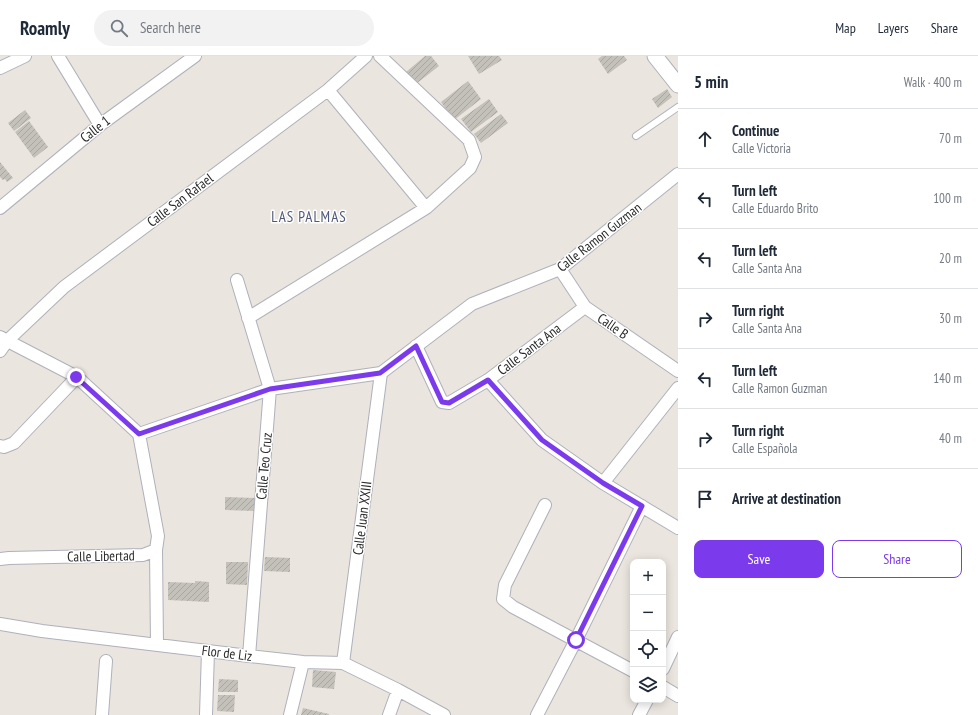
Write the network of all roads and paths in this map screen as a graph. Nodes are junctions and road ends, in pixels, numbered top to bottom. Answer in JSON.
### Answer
{"nodes":[{"id":1,"x":25,"y":56,"type":"edge"},
{"id":2,"x":58,"y":56,"type":"edge"},
{"id":3,"x":195,"y":56,"type":"edge"},
{"id":4,"x":366,"y":56,"type":"edge"},
{"id":5,"x":380,"y":56,"type":"edge"},
{"id":6,"x":655,"y":56,"type":"edge"},
{"id":7,"x":0,"y":68,"type":"edge"},
{"id":8,"x":678,"y":86,"type":"edge"},
{"id":9,"x":328,"y":90,"type":"junction"},
{"id":10,"x":678,"y":107,"type":"edge"},
{"id":11,"x":100,"y":125,"type":"junction"},
{"id":12,"x":636,"y":136,"type":"dead end"},
{"id":13,"x":678,"y":174,"type":"edge"},
{"id":14,"x":0,"y":208,"type":"edge"},
{"id":15,"x":426,"y":208,"type":"junction"},
{"id":16,"x":560,"y":269,"type":"junction"},
{"id":17,"x":237,"y":280,"type":"dead end"},
{"id":18,"x":585,"y":307,"type":"junction"},
{"id":19,"x":248,"y":318,"type":"junction"},
{"id":20,"x":2,"y":343,"type":"edge"},
{"id":21,"x":416,"y":346,"type":"junction"},
{"id":22,"x":678,"y":371,"type":"edge"},
{"id":23,"x":380,"y":373,"type":"junction"},
{"id":24,"x":76,"y":377,"type":"junction"},
{"id":25,"x":488,"y":380,"type":"junction"},
{"id":26,"x":678,"y":388,"type":"edge"},
{"id":27,"x":270,"y":389,"type":"junction"},
{"id":28,"x":139,"y":434,"type":"junction"},
{"id":29,"x":2,"y":446,"type":"edge"},
{"id":30,"x":603,"y":483,"type":"junction"},
{"id":31,"x":545,"y":505,"type":"dead end"},
{"id":32,"x":642,"y":506,"type":"junction"},
{"id":33,"x":678,"y":528,"type":"edge"},
{"id":34,"x":156,"y":550,"type":"junction"},
{"id":35,"x":0,"y":559,"type":"edge"},
{"id":36,"x":0,"y":624,"type":"edge"},
{"id":37,"x":678,"y":637,"type":"edge"},
{"id":38,"x":576,"y":640,"type":"junction"},
{"id":39,"x":157,"y":644,"type":"junction"},
{"id":40,"x":208,"y":651,"type":"junction"},
{"id":41,"x":249,"y":656,"type":"junction"},
{"id":42,"x":106,"y":661,"type":"dead end"},
{"id":43,"x":303,"y":662,"type":"junction"},
{"id":44,"x":343,"y":664,"type":"junction"},
{"id":45,"x":664,"y":667,"type":"edge"},
{"id":46,"x":630,"y":669,"type":"edge"},
{"id":47,"x":666,"y":689,"type":"edge"},
{"id":48,"x":398,"y":690,"type":"junction"},
{"id":49,"x":678,"y":696,"type":"edge"},
{"id":50,"x":645,"y":703,"type":"edge"},
{"id":51,"x":102,"y":715,"type":"edge"},
{"id":52,"x":206,"y":715,"type":"edge"},
{"id":53,"x":290,"y":715,"type":"edge"},
{"id":54,"x":389,"y":715,"type":"edge"},
{"id":55,"x":444,"y":715,"type":"edge"},
{"id":56,"x":537,"y":715,"type":"edge"},
{"id":57,"x":639,"y":715,"type":"edge"}],
"edges":[{"from":1,"to":7,"type":"street"},
{"from":2,"to":11,"type":"street"},
{"from":3,"to":11,"type":"street","name":"Calle 1"},
{"from":4,"to":9,"type":"street","name":"Calle San Rafael"},
{"from":5,"to":15,"type":"street"},
{"from":6,"to":8,"type":"street"},
{"from":9,"to":15,"type":"street"},
{"from":9,"to":20,"type":"street","name":"Calle San Rafael"},
{"from":10,"to":12,"type":"lane"},
{"from":11,"to":14,"type":"street","name":"Calle 1"},
{"from":13,"to":16,"type":"street","name":"Calle Ramon Guzman"},
{"from":15,"to":19,"type":"street"},
{"from":16,"to":18,"type":"street","name":"Calle B"},
{"from":16,"to":21,"type":"street","name":"Calle Ramon Guzman"},
{"from":17,"to":19,"type":"street","name":"Calle Teo Cruz"},
{"from":18,"to":22,"type":"street","name":"Calle B"},
{"from":18,"to":25,"type":"street","name":"Calle Santa Ana"},
{"from":19,"to":27,"type":"street","name":"Calle Teo Cruz"},
{"from":20,"to":24,"type":"street"},
{"from":21,"to":23,"type":"street","name":"Calle Ramon Guzman"},
{"from":21,"to":25,"type":"street","name":"Calle Santa Ana"},
{"from":23,"to":27,"type":"street","name":"Calle Ramon Guzman"},
{"from":23,"to":44,"type":"street","name":"Calle Juan XXIII"},
{"from":24,"to":28,"type":"street"},
{"from":24,"to":29,"type":"street"},
{"from":25,"to":30,"type":"street"},
{"from":26,"to":30,"type":"street"},
{"from":27,"to":28,"type":"street","name":"Calle Ramon Guzman"},
{"from":27,"to":41,"type":"street","name":"Calle Teo Cruz"},
{"from":28,"to":34,"type":"street"},
{"from":30,"to":32,"type":"street"},
{"from":31,"to":38,"type":"street"},
{"from":32,"to":33,"type":"street"},
{"from":32,"to":38,"type":"street"},
{"from":34,"to":35,"type":"street","name":"Calle Libertad"},
{"from":34,"to":39,"type":"street"},
{"from":36,"to":39,"type":"street","name":"Flor de Liz"},
{"from":37,"to":45,"type":"street"},
{"from":38,"to":46,"type":"street"},
{"from":38,"to":56,"type":"street"},
{"from":39,"to":40,"type":"street","name":"Flor de Liz"},
{"from":40,"to":41,"type":"street","name":"Flor de Liz"},
{"from":40,"to":52,"type":"street"},
{"from":41,"to":43,"type":"street","name":"Flor de Liz"},
{"from":42,"to":51,"type":"street"},
{"from":43,"to":44,"type":"street","name":"Flor de Liz"},
{"from":43,"to":53,"type":"street"},
{"from":44,"to":48,"type":"street","name":"Flor de Liz"},
{"from":47,"to":49,"type":"street"},
{"from":48,"to":54,"type":"street"},
{"from":48,"to":55,"type":"street","name":"Flor de Liz"},
{"from":50,"to":57,"type":"street"}]}
